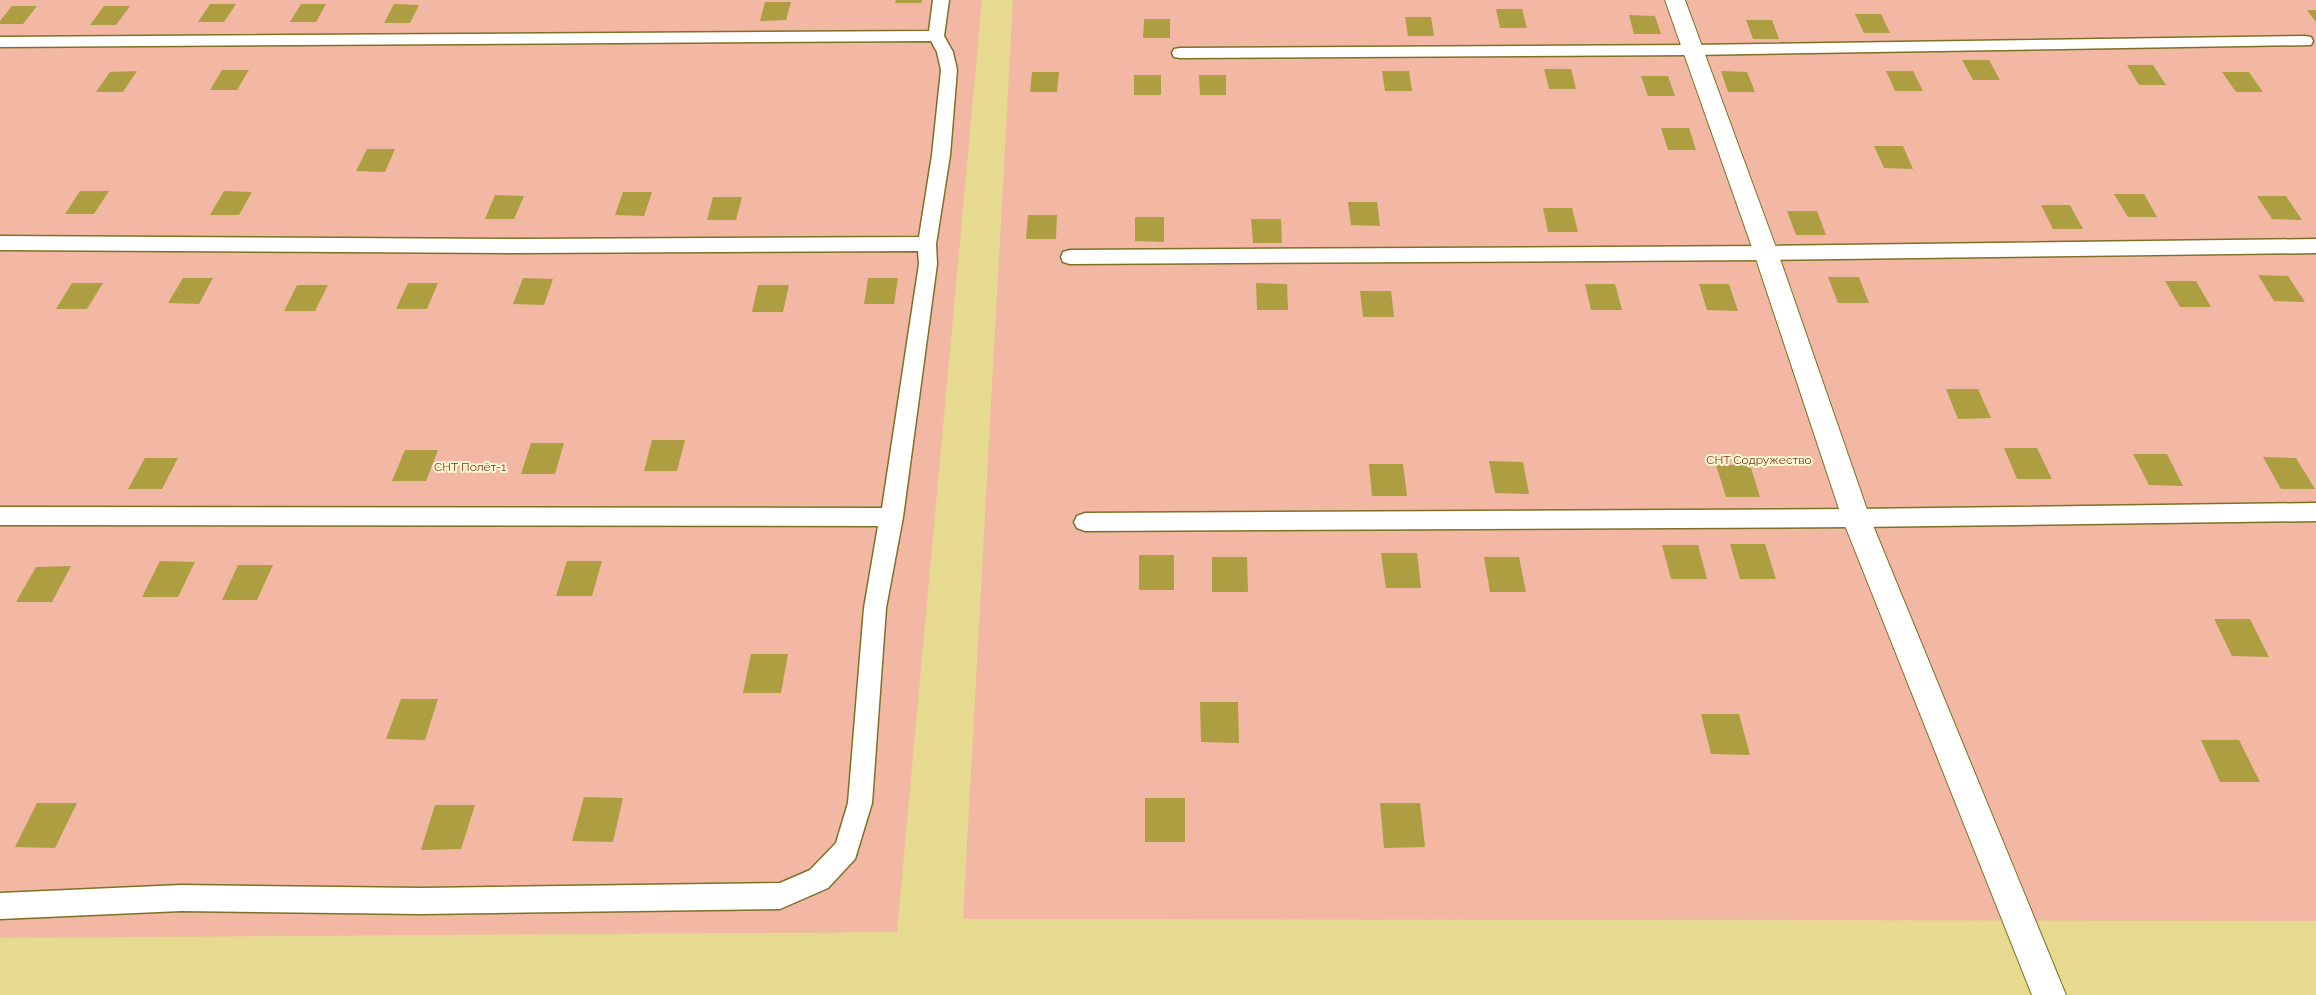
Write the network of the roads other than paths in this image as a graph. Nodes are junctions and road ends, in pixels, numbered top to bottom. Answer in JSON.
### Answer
{"nodes":[{"id":1,"x":941,"y":0,"type":"edge"},
{"id":2,"x":1675,"y":0,"type":"edge"},
{"id":3,"x":936,"y":36,"type":"junction"},
{"id":4,"x":2305,"y":41,"type":"dead end"},
{"id":5,"x":0,"y":42,"type":"edge"},
{"id":6,"x":1692,"y":50,"type":"junction"},
{"id":7,"x":1180,"y":53,"type":"dead end"},
{"id":8,"x":0,"y":243,"type":"edge"},
{"id":9,"x":927,"y":244,"type":"junction"},
{"id":10,"x":2316,"y":246,"type":"edge"},
{"id":11,"x":1766,"y":253,"type":"junction"},
{"id":12,"x":1070,"y":257,"type":"dead end"},
{"id":13,"x":2316,"y":512,"type":"edge"},
{"id":14,"x":0,"y":516,"type":"edge"},
{"id":15,"x":892,"y":517,"type":"junction"},
{"id":16,"x":1856,"y":518,"type":"junction"},
{"id":17,"x":1085,"y":522,"type":"dead end"},
{"id":18,"x":0,"y":906,"type":"edge"},
{"id":19,"x":2049,"y":995,"type":"edge"}],
"edges":[{"from":1,"to":3,"type":"lane"},
{"from":2,"to":6,"type":"street"},
{"from":3,"to":5,"type":"lane"},
{"from":3,"to":9,"type":"lane"},
{"from":4,"to":6,"type":"lane"},
{"from":6,"to":7,"type":"lane"},
{"from":6,"to":11,"type":"street"},
{"from":8,"to":9,"type":"lane"},
{"from":9,"to":15,"type":"lane"},
{"from":10,"to":11,"type":"lane"},
{"from":11,"to":12,"type":"lane"},
{"from":11,"to":16,"type":"street"},
{"from":13,"to":16,"type":"lane"},
{"from":14,"to":15,"type":"lane"},
{"from":15,"to":18,"type":"lane"},
{"from":16,"to":17,"type":"lane"},
{"from":16,"to":19,"type":"street"}]}
